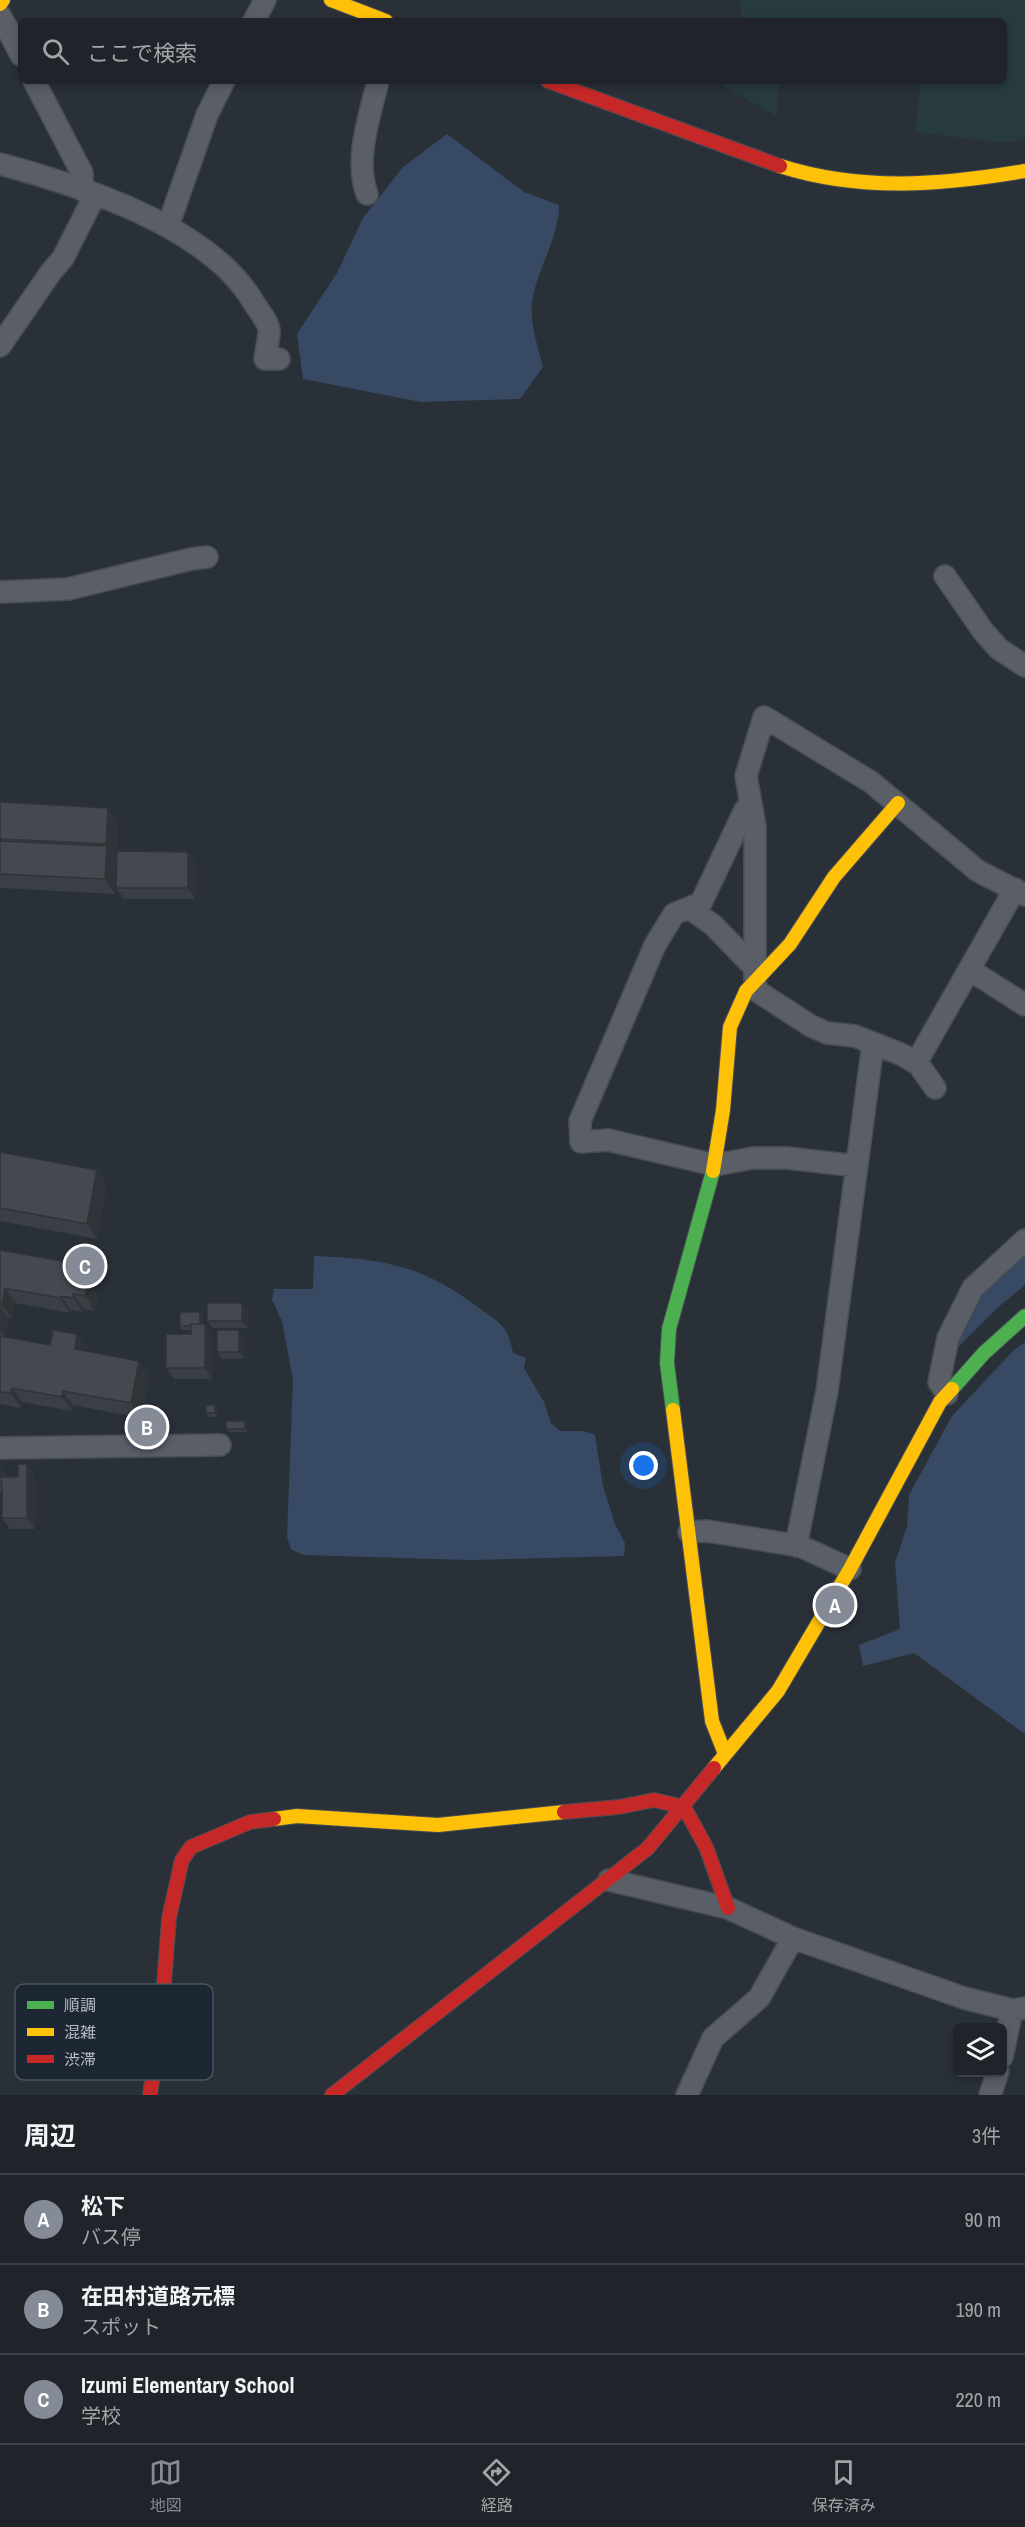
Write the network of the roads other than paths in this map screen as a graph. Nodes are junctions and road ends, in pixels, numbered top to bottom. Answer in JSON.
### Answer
{"nodes":[{"id":1,"x":3,"y":0,"type":"edge"},
{"id":2,"x":265,"y":0,"type":"edge"},
{"id":3,"x":331,"y":0,"type":"edge"},
{"id":4,"x":0,"y":4,"type":"edge"},
{"id":5,"x":0,"y":15,"type":"edge"},
{"id":6,"x":256,"y":18,"type":"edge"},
{"id":7,"x":378,"y":18,"type":"edge"},
{"id":8,"x":18,"y":49,"type":"edge"},
{"id":9,"x":36,"y":84,"type":"edge"},
{"id":10,"x":222,"y":84,"type":"edge"},
{"id":11,"x":377,"y":84,"type":"edge"},
{"id":12,"x":556,"y":84,"type":"edge"},
{"id":13,"x":0,"y":164,"type":"edge"},
{"id":14,"x":1025,"y":171,"type":"edge"},
{"id":15,"x":88,"y":192,"type":"junction"},
{"id":16,"x":368,"y":194,"type":"dead end"},
{"id":17,"x":168,"y":226,"type":"junction"},
{"id":18,"x":0,"y":346,"type":"edge"},
{"id":19,"x":279,"y":359,"type":"dead end"},
{"id":20,"x":207,"y":557,"type":"dead end"},
{"id":21,"x":945,"y":576,"type":"dead end"},
{"id":22,"x":0,"y":592,"type":"edge"},
{"id":23,"x":1025,"y":666,"type":"edge"},
{"id":24,"x":898,"y":803,"type":"junction"},
{"id":25,"x":752,"y":808,"type":"junction"},
{"id":26,"x":1020,"y":892,"type":"edge"},
{"id":27,"x":693,"y":906,"type":"junction"},
{"id":28,"x":970,"y":970,"type":"junction"},
{"id":29,"x":755,"y":973,"type":"junction"},
{"id":30,"x":1025,"y":1005,"type":"edge"},
{"id":31,"x":873,"y":1044,"type":"junction"},
{"id":32,"x":916,"y":1063,"type":"junction"},
{"id":33,"x":935,"y":1088,"type":"dead end"},
{"id":34,"x":715,"y":1165,"type":"junction"},
{"id":35,"x":857,"y":1166,"type":"junction"},
{"id":36,"x":1025,"y":1240,"type":"edge"},
{"id":37,"x":1025,"y":1316,"type":"edge"},
{"id":38,"x":947,"y":1394,"type":"junction"},
{"id":39,"x":220,"y":1445,"type":"dead end"},
{"id":40,"x":0,"y":1448,"type":"edge"},
{"id":41,"x":689,"y":1532,"type":"junction"},
{"id":42,"x":796,"y":1546,"type":"junction"},
{"id":43,"x":850,"y":1569,"type":"junction"},
{"id":44,"x":725,"y":1754,"type":"junction"},
{"id":45,"x":684,"y":1807,"type":"junction"},
{"id":46,"x":609,"y":1880,"type":"junction"},
{"id":47,"x":728,"y":1908,"type":"junction"},
{"id":48,"x":793,"y":1938,"type":"junction"},
{"id":49,"x":164,"y":1984,"type":"edge"},
{"id":50,"x":1018,"y":2009,"type":"edge"},
{"id":51,"x":1007,"y":2042,"type":"edge"},
{"id":52,"x":997,"y":2077,"type":"edge"},
{"id":53,"x":152,"y":2080,"type":"edge"},
{"id":54,"x":150,"y":2095,"type":"edge"},
{"id":55,"x":332,"y":2095,"type":"edge"},
{"id":56,"x":687,"y":2095,"type":"edge"},
{"id":57,"x":990,"y":2095,"type":"edge"}],
"edges":[{"from":1,"to":4,"type":"street"},
{"from":2,"to":6,"type":"street"},
{"from":3,"to":7,"type":"street"},
{"from":5,"to":8,"type":"street"},
{"from":9,"to":15,"type":"street"},
{"from":10,"to":17,"type":"street"},
{"from":11,"to":16,"type":"street"},
{"from":12,"to":14,"type":"street"},
{"from":13,"to":15,"type":"street"},
{"from":15,"to":17,"type":"street"},
{"from":15,"to":18,"type":"street"},
{"from":17,"to":19,"type":"street"},
{"from":20,"to":22,"type":"street"},
{"from":21,"to":23,"type":"street"},
{"from":24,"to":25,"type":"street"},
{"from":24,"to":26,"type":"street"},
{"from":24,"to":29,"type":"street"},
{"from":25,"to":27,"type":"street"},
{"from":25,"to":29,"type":"street"},
{"from":26,"to":28,"type":"street"},
{"from":27,"to":29,"type":"street"},
{"from":27,"to":34,"type":"street"},
{"from":28,"to":30,"type":"street"},
{"from":28,"to":32,"type":"street"},
{"from":29,"to":31,"type":"street"},
{"from":29,"to":34,"type":"street"},
{"from":31,"to":32,"type":"street"},
{"from":31,"to":35,"type":"street"},
{"from":32,"to":33,"type":"street"},
{"from":34,"to":35,"type":"street"},
{"from":34,"to":41,"type":"street"},
{"from":35,"to":42,"type":"street"},
{"from":36,"to":38,"type":"street"},
{"from":37,"to":38,"type":"street"},
{"from":38,"to":43,"type":"street"},
{"from":39,"to":40,"type":"street"},
{"from":41,"to":42,"type":"street"},
{"from":41,"to":44,"type":"street"},
{"from":42,"to":43,"type":"street"},
{"from":43,"to":44,"type":"street"},
{"from":44,"to":45,"type":"street"},
{"from":45,"to":46,"type":"street"},
{"from":45,"to":47,"type":"street"},
{"from":45,"to":49,"type":"street"},
{"from":46,"to":47,"type":"street"},
{"from":46,"to":55,"type":"street"},
{"from":47,"to":48,"type":"street"},
{"from":48,"to":50,"type":"street"},
{"from":48,"to":56,"type":"street"},
{"from":50,"to":51,"type":"street"},
{"from":52,"to":57,"type":"street"},
{"from":53,"to":54,"type":"street"}]}
